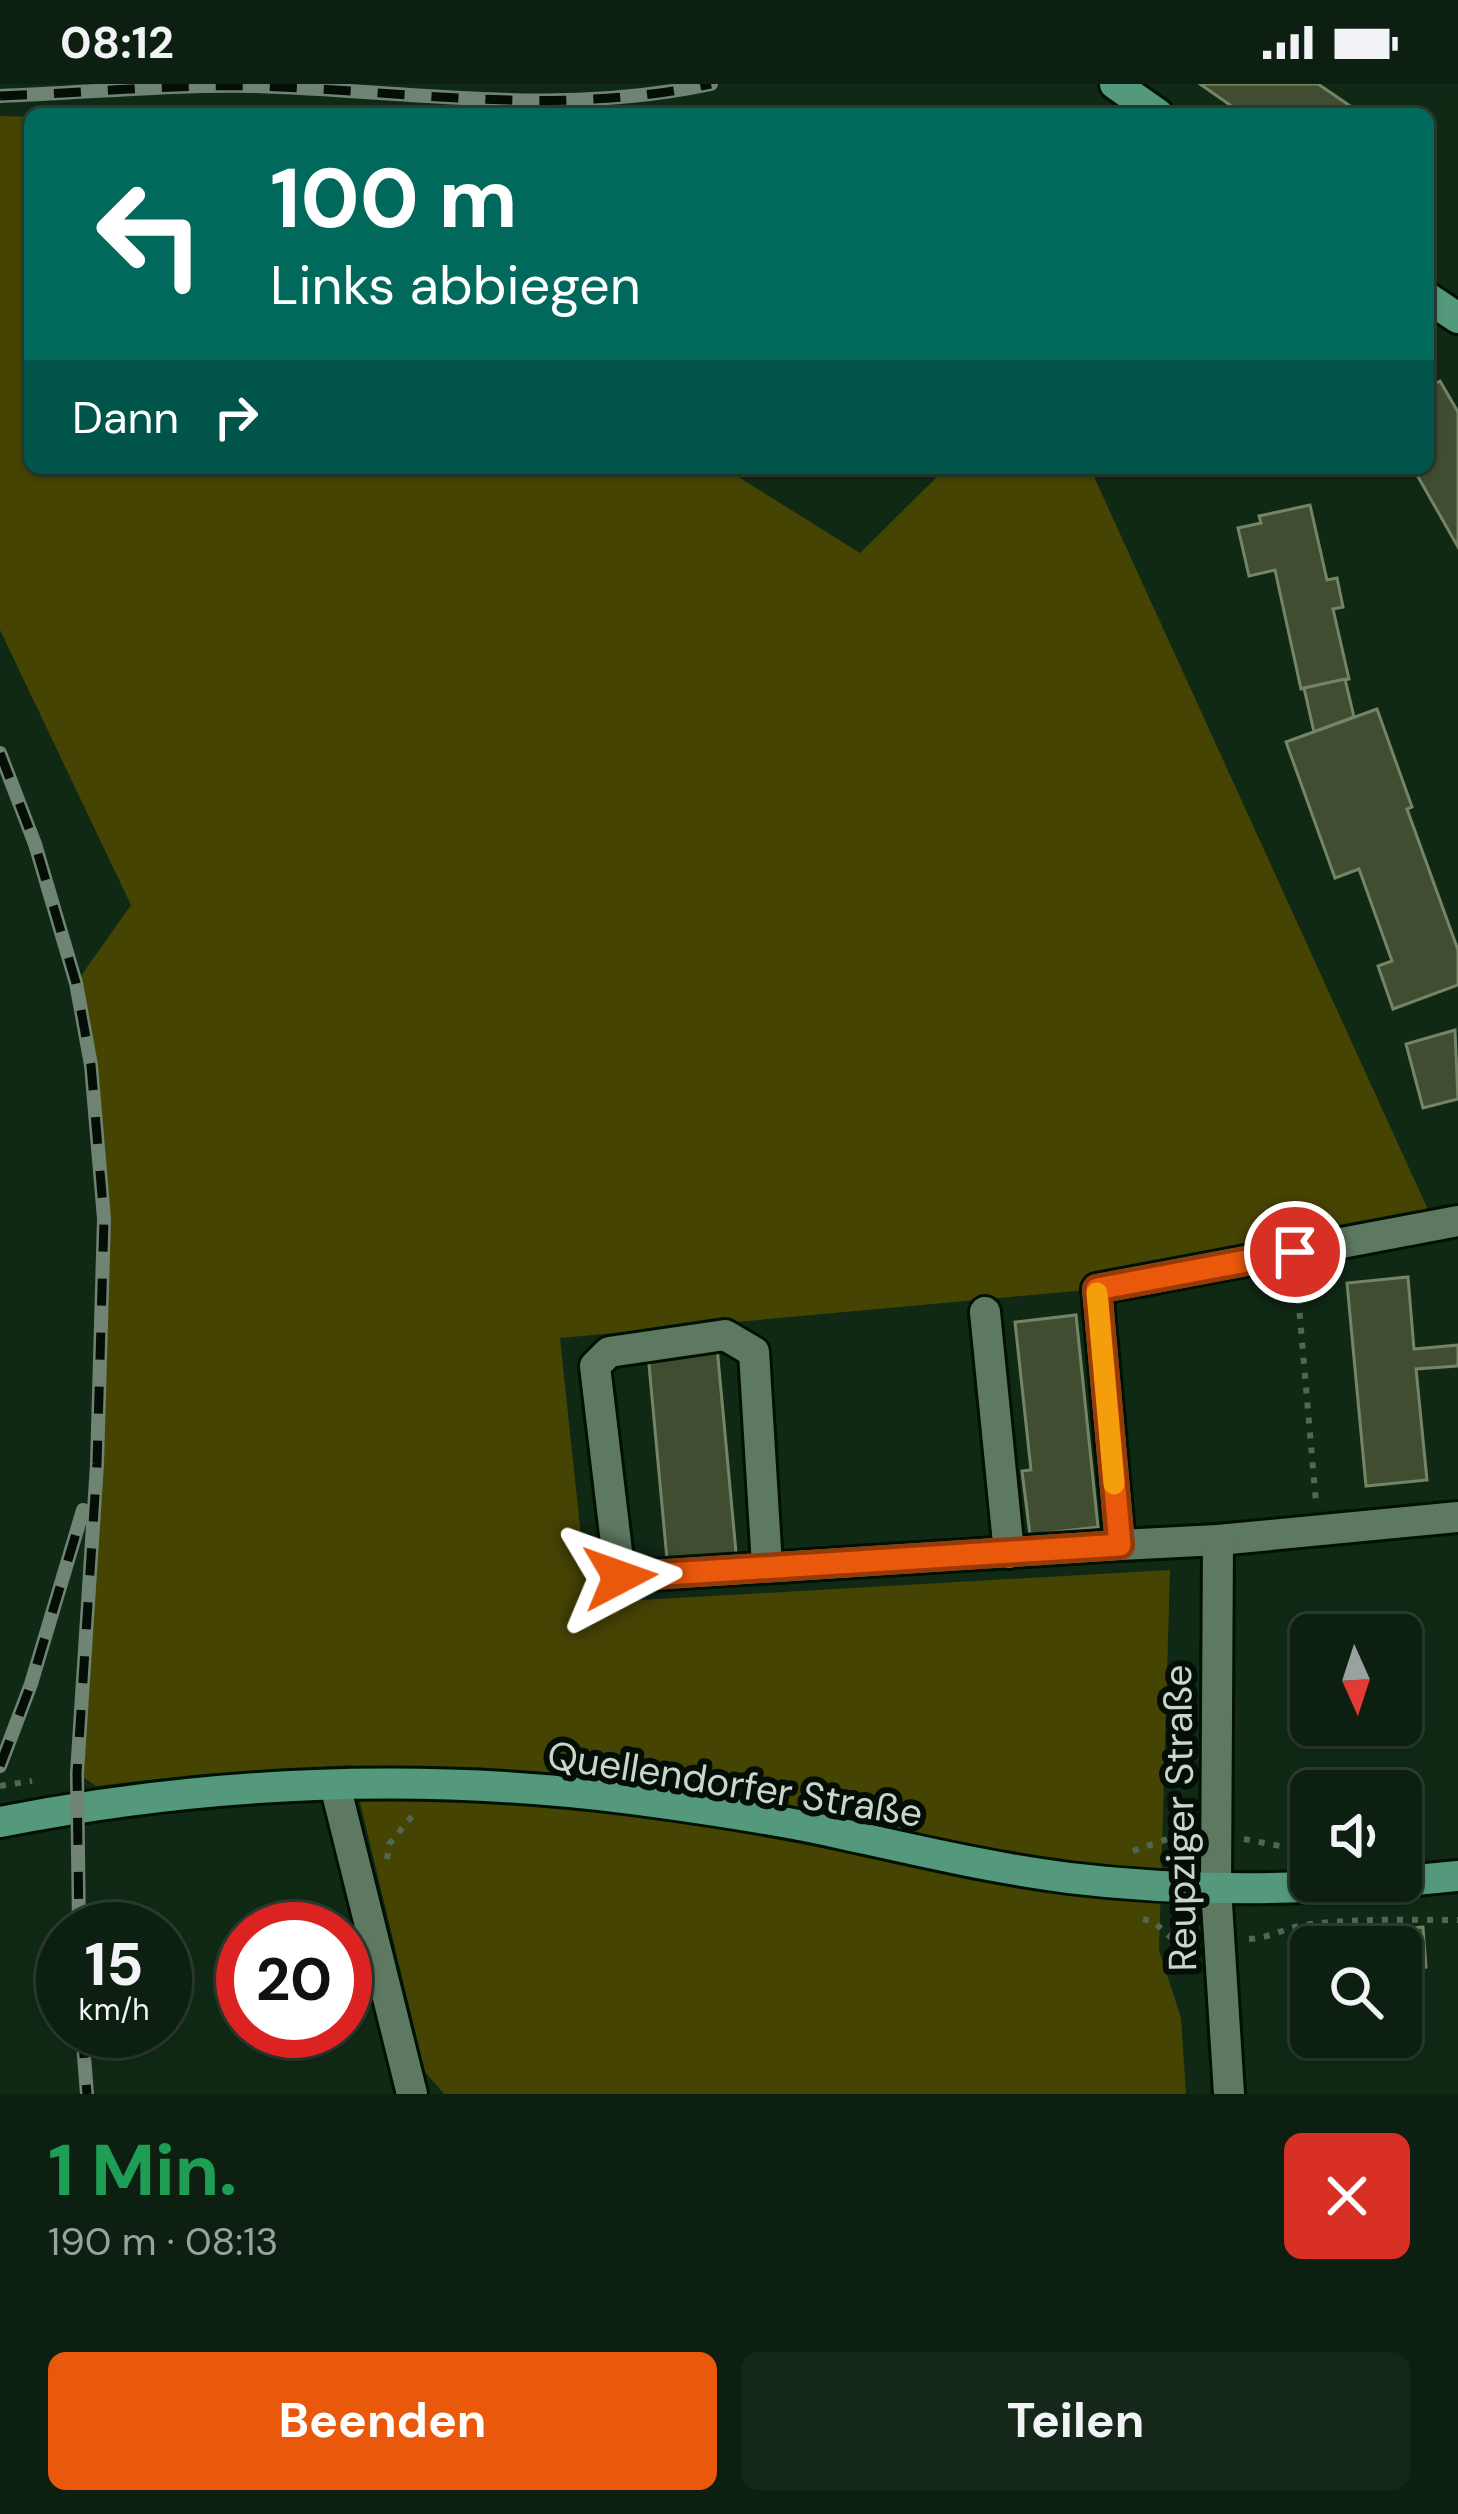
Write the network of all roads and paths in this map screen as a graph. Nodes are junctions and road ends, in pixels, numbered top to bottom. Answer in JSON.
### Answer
{"nodes":[{"id":1,"x":1115,"y":84,"type":"edge"},
{"id":2,"x":1150,"y":108,"type":"edge"},
{"id":3,"x":1458,"y":1221,"type":"edge"},
{"id":4,"x":1295,"y":1252,"type":"junction"},
{"id":5,"x":986,"y":1312,"type":"dead end"},
{"id":6,"x":1458,"y":1516,"type":"edge"},
{"id":7,"x":1318,"y":1530,"type":"junction"},
{"id":8,"x":1218,"y":1540,"type":"junction"},
{"id":9,"x":1120,"y":1545,"type":"junction"},
{"id":10,"x":1009,"y":1553,"type":"junction"},
{"id":11,"x":767,"y":1566,"type":"junction"},
{"id":12,"x":335,"y":1785,"type":"junction"},
{"id":13,"x":431,"y":1813,"type":"dead end"},
{"id":14,"x":395,"y":1814,"type":"dead end"},
{"id":15,"x":0,"y":1822,"type":"edge"},
{"id":16,"x":1458,"y":1876,"type":"edge"},
{"id":17,"x":1216,"y":1888,"type":"junction"},
{"id":18,"x":1130,"y":1914,"type":"dead end"},
{"id":19,"x":1458,"y":1921,"type":"edge"},
{"id":20,"x":1217,"y":1940,"type":"junction"},
{"id":21,"x":412,"y":2094,"type":"edge"},
{"id":22,"x":1229,"y":2094,"type":"edge"}],
"edges":[{"from":1,"to":2,"type":"main road"},
{"from":3,"to":4,"type":"street"},
{"from":4,"to":7,"type":"path"},
{"from":4,"to":9,"type":"street"},
{"from":5,"to":10,"type":"street"},
{"from":6,"to":7,"type":"street"},
{"from":7,"to":8,"type":"street"},
{"from":8,"to":9,"type":"street"},
{"from":8,"to":17,"type":"street","name":"Reupziger Straße"},
{"from":9,"to":10,"type":"street"},
{"from":10,"to":11,"type":"street"},
{"from":11,"to":11,"type":"street"},
{"from":12,"to":15,"type":"main road","name":"Quellendorfer Straße"},
{"from":12,"to":17,"type":"main road","name":"Quellendorfer Straße"},
{"from":12,"to":21,"type":"street"},
{"from":13,"to":14,"type":"path"},
{"from":16,"to":17,"type":"main road","name":"Quellendorfer Straße"},
{"from":17,"to":20,"type":"street","name":"Reupziger Straße"},
{"from":18,"to":20,"type":"path"},
{"from":19,"to":20,"type":"path"},
{"from":20,"to":22,"type":"street","name":"Reupziger Straße"}]}
